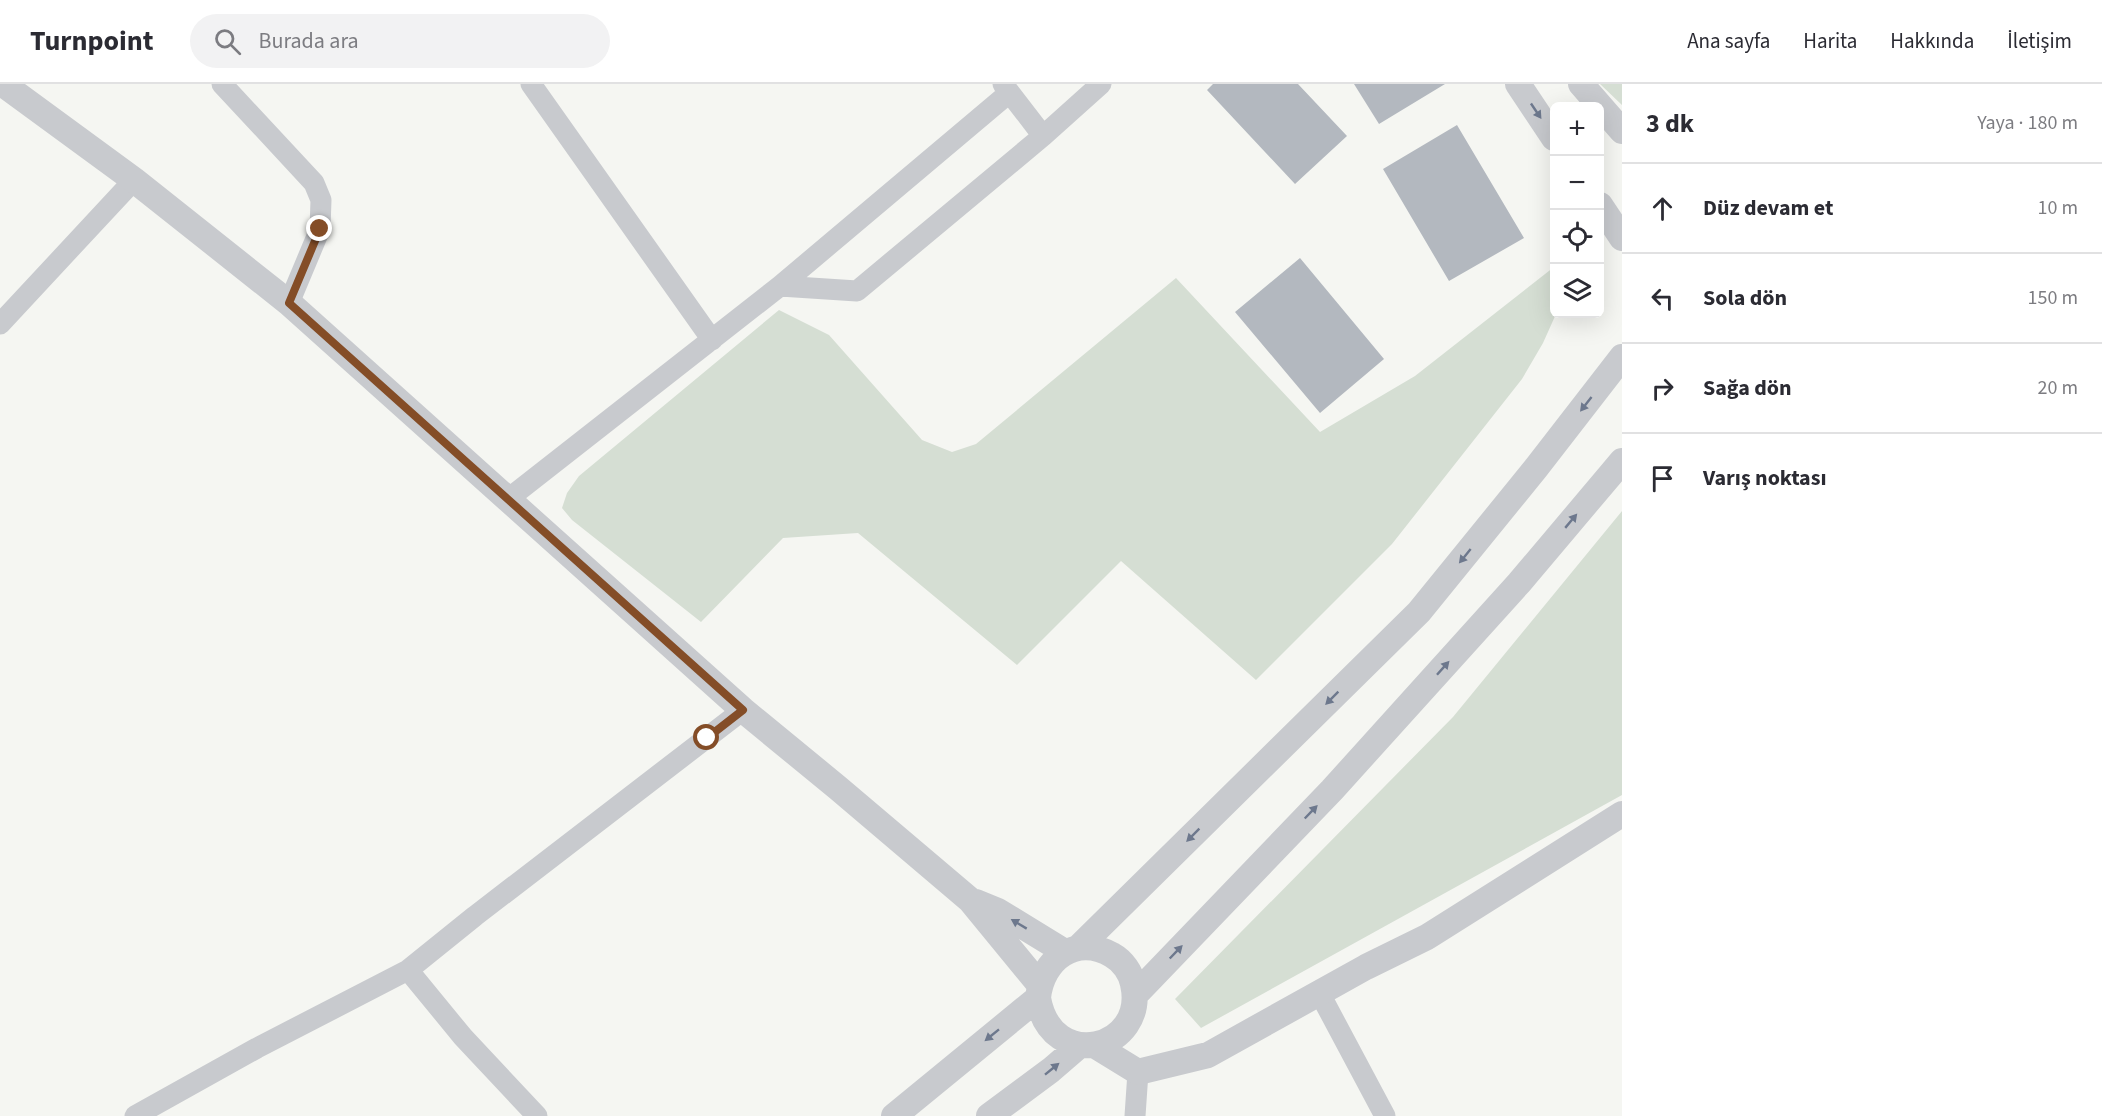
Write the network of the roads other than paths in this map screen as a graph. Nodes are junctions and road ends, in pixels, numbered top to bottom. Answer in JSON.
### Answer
{"nodes":[{"id":1,"x":222,"y":84,"type":"edge"},
{"id":2,"x":531,"y":84,"type":"edge"},
{"id":3,"x":1101,"y":84,"type":"edge"},
{"id":4,"x":1518,"y":84,"type":"edge"},
{"id":5,"x":1581,"y":84,"type":"edge"},
{"id":6,"x":11,"y":86,"type":"edge"},
{"id":7,"x":1006,"y":88,"type":"edge"},
{"id":8,"x":1622,"y":131,"type":"edge"},
{"id":9,"x":1550,"y":132,"type":"edge"},
{"id":10,"x":1042,"y":136,"type":"junction"},
{"id":11,"x":134,"y":180,"type":"junction"},
{"id":12,"x":1602,"y":210,"type":"edge"},
{"id":13,"x":1622,"y":238,"type":"edge"},
{"id":14,"x":780,"y":285,"type":"junction"},
{"id":15,"x":289,"y":303,"type":"junction"},
{"id":16,"x":0,"y":324,"type":"edge"},
{"id":17,"x":712,"y":340,"type":"junction"},
{"id":18,"x":1622,"y":357,"type":"edge"},
{"id":19,"x":1622,"y":461,"type":"edge"},
{"id":20,"x":508,"y":499,"type":"junction"},
{"id":21,"x":743,"y":710,"type":"junction"},
{"id":22,"x":1622,"y":814,"type":"edge"},
{"id":23,"x":970,"y":900,"type":"junction"},
{"id":24,"x":1072,"y":950,"type":"junction"},
{"id":25,"x":408,"y":970,"type":"junction"},
{"id":26,"x":1038,"y":991,"type":"junction"},
{"id":27,"x":1136,"y":994,"type":"junction"},
{"id":28,"x":1320,"y":994,"type":"junction"},
{"id":29,"x":1087,"y":1045,"type":"junction"},
{"id":30,"x":1138,"y":1072,"type":"junction"},
{"id":31,"x":135,"y":1116,"type":"edge"},
{"id":32,"x":537,"y":1116,"type":"edge"},
{"id":33,"x":894,"y":1116,"type":"edge"},
{"id":34,"x":989,"y":1116,"type":"edge"},
{"id":35,"x":1135,"y":1116,"type":"edge"},
{"id":36,"x":1385,"y":1116,"type":"edge"}],
"edges":[{"from":1,"to":15,"type":"street"},
{"from":2,"to":17,"type":"street"},
{"from":3,"to":10,"type":"street"},
{"from":4,"to":9,"type":"street","one_way":true},
{"from":5,"to":8,"type":"street"},
{"from":6,"to":11,"type":"street"},
{"from":7,"to":10,"type":"street"},
{"from":7,"to":14,"type":"street"},
{"from":10,"to":14,"type":"street"},
{"from":11,"to":15,"type":"street"},
{"from":11,"to":16,"type":"street"},
{"from":12,"to":13,"type":"street"},
{"from":14,"to":17,"type":"street"},
{"from":15,"to":20,"type":"street"},
{"from":17,"to":20,"type":"street"},
{"from":18,"to":24,"type":"street","one_way":true},
{"from":27,"to":19,"type":"street","one_way":true},
{"from":20,"to":21,"type":"street"},
{"from":21,"to":23,"type":"street"},
{"from":21,"to":25,"type":"street"},
{"from":22,"to":28,"type":"street"},
{"from":24,"to":23,"type":"street","one_way":true},
{"from":23,"to":26,"type":"street"},
{"from":24,"to":26,"type":"street"},
{"from":24,"to":27,"type":"street"},
{"from":25,"to":31,"type":"street"},
{"from":25,"to":32,"type":"street"},
{"from":26,"to":29,"type":"street"},
{"from":26,"to":33,"type":"street","one_way":true},
{"from":27,"to":29,"type":"street"},
{"from":28,"to":30,"type":"street"},
{"from":28,"to":36,"type":"street"},
{"from":29,"to":30,"type":"street"},
{"from":34,"to":29,"type":"street","one_way":true},
{"from":30,"to":35,"type":"street"}]}
